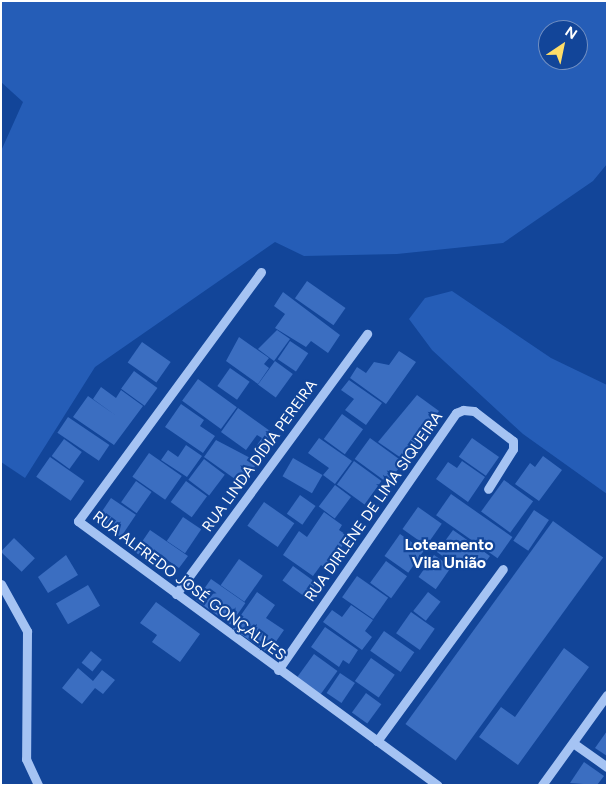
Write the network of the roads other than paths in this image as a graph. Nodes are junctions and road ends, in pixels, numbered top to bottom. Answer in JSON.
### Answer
{"nodes":[{"id":1,"x":261,"y":272,"type":"dead end"},
{"id":2,"x":367,"y":334,"type":"dead end"},
{"id":3,"x":488,"y":489,"type":"dead end"},
{"id":4,"x":503,"y":569,"type":"dead end"},
{"id":5,"x":1,"y":584,"type":"edge"},
{"id":6,"x":176,"y":594,"type":"junction"},
{"id":7,"x":278,"y":670,"type":"junction"},
{"id":8,"x":607,"y":695,"type":"edge"},
{"id":9,"x":377,"y":741,"type":"junction"},
{"id":10,"x":573,"y":743,"type":"junction"},
{"id":11,"x":607,"y":767,"type":"edge"},
{"id":12,"x":38,"y":785,"type":"edge"},
{"id":13,"x":437,"y":785,"type":"edge"},
{"id":14,"x":542,"y":785,"type":"edge"}],
"edges":[{"from":1,"to":6,"type":"street","name":"RUA ALFREDO JOSÉ GONÇALVES"},
{"from":2,"to":6,"type":"street","name":"RUA LINDA DÍDIA PEREIRA"},
{"from":3,"to":7,"type":"street","name":"RUA DIRLENE DE LIMA SIQUEIRA"},
{"from":4,"to":9,"type":"street"},
{"from":5,"to":12,"type":"street"},
{"from":6,"to":7,"type":"street","name":"RUA ALFREDO JOSÉ GONÇALVES"},
{"from":7,"to":9,"type":"street","name":"RUA ALFREDO JOSÉ GONÇALVES"},
{"from":8,"to":10,"type":"street"},
{"from":9,"to":13,"type":"street","name":"RUA ALFREDO JOSÉ GONÇALVES"},
{"from":10,"to":11,"type":"street"},
{"from":10,"to":14,"type":"street"}]}
